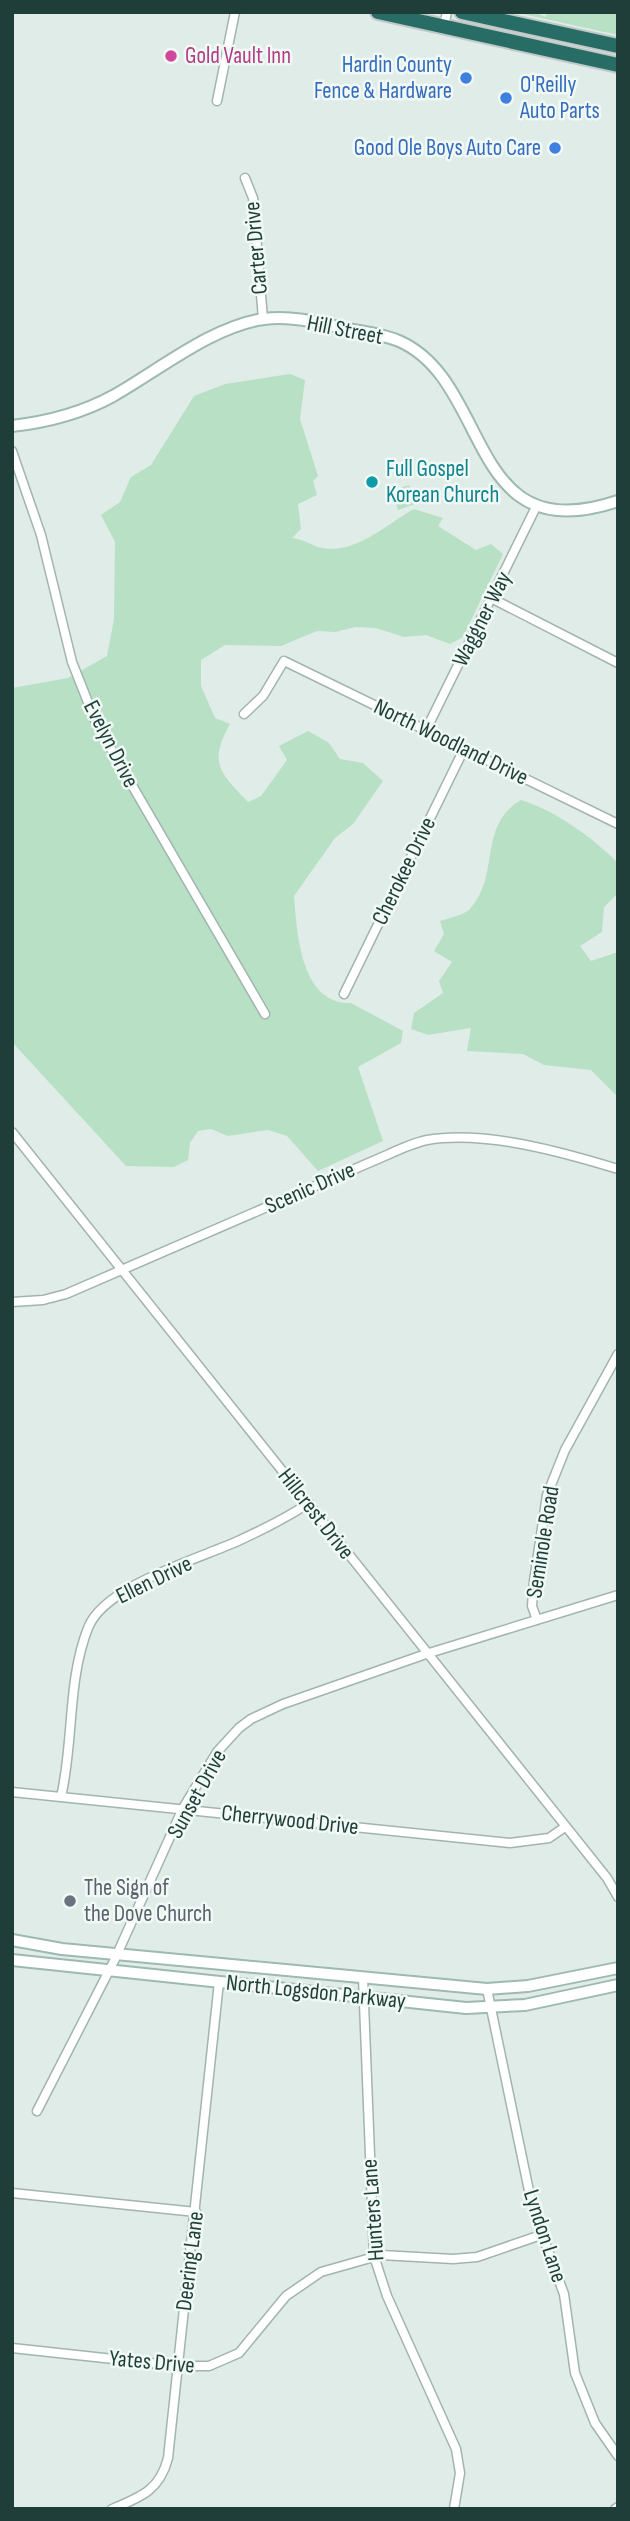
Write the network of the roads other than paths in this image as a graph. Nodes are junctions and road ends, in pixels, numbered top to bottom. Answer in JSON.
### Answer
{"nodes":[{"id":1,"x":235,"y":12,"type":"edge"},
{"id":2,"x":378,"y":12,"type":"edge"},
{"id":3,"x":462,"y":12,"type":"edge"},
{"id":4,"x":446,"y":19,"type":"edge"},
{"id":5,"x":618,"y":46,"type":"edge"},
{"id":6,"x":618,"y":65,"type":"edge"},
{"id":7,"x":217,"y":101,"type":"dead end"},
{"id":8,"x":245,"y":178,"type":"dead end"},
{"id":9,"x":263,"y":319,"type":"junction"},
{"id":10,"x":12,"y":426,"type":"edge"},
{"id":11,"x":12,"y":451,"type":"edge"},
{"id":12,"x":618,"y":501,"type":"edge"},
{"id":13,"x":536,"y":507,"type":"junction"},
{"id":14,"x":493,"y":599,"type":"junction"},
{"id":15,"x":618,"y":663,"type":"edge"},
{"id":16,"x":244,"y":715,"type":"dead end"},
{"id":17,"x":426,"y":730,"type":"junction"},
{"id":18,"x":464,"y":748,"type":"junction"},
{"id":19,"x":618,"y":824,"type":"edge"},
{"id":20,"x":344,"y":994,"type":"dead end"},
{"id":21,"x":265,"y":1014,"type":"dead end"},
{"id":22,"x":12,"y":1132,"type":"edge"},
{"id":23,"x":618,"y":1169,"type":"edge"},
{"id":24,"x":123,"y":1272,"type":"junction"},
{"id":25,"x":12,"y":1302,"type":"edge"},
{"id":26,"x":618,"y":1354,"type":"edge"},
{"id":27,"x":309,"y":1503,"type":"junction"},
{"id":28,"x":618,"y":1595,"type":"edge"},
{"id":29,"x":537,"y":1620,"type":"junction"},
{"id":30,"x":426,"y":1654,"type":"junction"},
{"id":31,"x":12,"y":1792,"type":"edge"},
{"id":32,"x":61,"y":1797,"type":"junction"},
{"id":33,"x":183,"y":1808,"type":"junction"},
{"id":34,"x":565,"y":1827,"type":"junction"},
{"id":35,"x":618,"y":1897,"type":"edge"},
{"id":36,"x":12,"y":1940,"type":"edge"},
{"id":37,"x":117,"y":1954,"type":"junction"},
{"id":38,"x":12,"y":1960,"type":"edge"},
{"id":39,"x":618,"y":1968,"type":"edge"},
{"id":40,"x":109,"y":1971,"type":"junction"},
{"id":41,"x":363,"y":1978,"type":"junction"},
{"id":42,"x":219,"y":1982,"type":"junction"},
{"id":43,"x":618,"y":1985,"type":"edge"},
{"id":44,"x":487,"y":1989,"type":"junction"},
{"id":45,"x":365,"y":1996,"type":"junction"},
{"id":46,"x":491,"y":2008,"type":"junction"},
{"id":47,"x":37,"y":2111,"type":"dead end"},
{"id":48,"x":12,"y":2193,"type":"edge"},
{"id":49,"x":196,"y":2212,"type":"junction"},
{"id":50,"x":541,"y":2235,"type":"junction"},
{"id":51,"x":374,"y":2256,"type":"junction"},
{"id":52,"x":12,"y":2348,"type":"edge"},
{"id":53,"x":178,"y":2367,"type":"junction"},
{"id":54,"x":618,"y":2456,"type":"edge"},
{"id":55,"x":112,"y":2509,"type":"edge"},
{"id":56,"x":454,"y":2509,"type":"edge"}],
"edges":[{"from":1,"to":7,"type":"street"},
{"from":2,"to":4,"type":"highway"},
{"from":3,"to":5,"type":"highway"},
{"from":4,"to":6,"type":"highway"},
{"from":8,"to":9,"type":"street","name":"Carter Drive"},
{"from":9,"to":10,"type":"main road","name":"Hill Street"},
{"from":9,"to":13,"type":"main road","name":"Hill Street"},
{"from":11,"to":21,"type":"street","name":"Evelyn Drive"},
{"from":12,"to":13,"type":"main road"},
{"from":13,"to":14,"type":"street","name":"Waggner Way"},
{"from":14,"to":15,"type":"street"},
{"from":14,"to":17,"type":"street","name":"Waggner Way"},
{"from":16,"to":17,"type":"street","name":"North Woodland Drive"},
{"from":17,"to":18,"type":"street","name":"North Woodland Drive"},
{"from":18,"to":19,"type":"street","name":"North Woodland Drive"},
{"from":18,"to":20,"type":"street","name":"Cherokee Drive"},
{"from":22,"to":24,"type":"street","name":"Hillcrest Drive"},
{"from":23,"to":24,"type":"street","name":"Scenic Drive"},
{"from":24,"to":25,"type":"street","name":"Scenic Drive"},
{"from":24,"to":27,"type":"street","name":"Hillcrest Drive"},
{"from":26,"to":29,"type":"street","name":"Seminole Road"},
{"from":27,"to":30,"type":"street","name":"Hillcrest Drive"},
{"from":27,"to":32,"type":"street","name":"Ellen Drive"},
{"from":28,"to":29,"type":"street","name":"Sunset Drive"},
{"from":29,"to":30,"type":"street","name":"Sunset Drive"},
{"from":30,"to":33,"type":"street","name":"Sunset Drive"},
{"from":30,"to":34,"type":"street","name":"Hillcrest Drive"},
{"from":31,"to":32,"type":"street","name":"Cherrywood Drive"},
{"from":32,"to":33,"type":"street","name":"Cherrywood Drive"},
{"from":33,"to":34,"type":"street","name":"Cherrywood Drive"},
{"from":33,"to":37,"type":"street","name":"Sunset Drive"},
{"from":34,"to":35,"type":"street","name":"Hillcrest Drive"},
{"from":36,"to":37,"type":"main road","name":"North Logsdon Parkway"},
{"from":37,"to":40,"type":"street","name":"Sunset Drive"},
{"from":37,"to":41,"type":"main road","name":"North Logsdon Parkway"},
{"from":38,"to":40,"type":"main road","name":"North Logsdon Parkway"},
{"from":39,"to":44,"type":"main road","name":"North Logsdon Parkway"},
{"from":40,"to":42,"type":"main road","name":"North Logsdon Parkway"},
{"from":40,"to":47,"type":"street","name":"Sunset Drive"},
{"from":41,"to":44,"type":"main road","name":"North Logsdon Parkway"},
{"from":41,"to":45,"type":"street","name":"Hunters Lane"},
{"from":42,"to":45,"type":"main road","name":"North Logsdon Parkway"},
{"from":42,"to":49,"type":"street","name":"Deering Lane"},
{"from":43,"to":46,"type":"main road","name":"North Logsdon Parkway"},
{"from":44,"to":46,"type":"street","name":"Lyndon Lane"},
{"from":45,"to":46,"type":"main road","name":"North Logsdon Parkway"},
{"from":45,"to":51,"type":"street","name":"Hunters Lane"},
{"from":46,"to":50,"type":"street","name":"Lyndon Lane"},
{"from":48,"to":49,"type":"street"},
{"from":49,"to":53,"type":"street","name":"Deering Lane"},
{"from":50,"to":51,"type":"street","name":"Yates Drive"},
{"from":50,"to":54,"type":"street","name":"Lyndon Lane"},
{"from":51,"to":53,"type":"street","name":"Yates Drive"},
{"from":51,"to":56,"type":"street","name":"Hunters Lane"},
{"from":52,"to":53,"type":"street","name":"Yates Drive"},
{"from":53,"to":55,"type":"street","name":"Deering Lane"}]}
